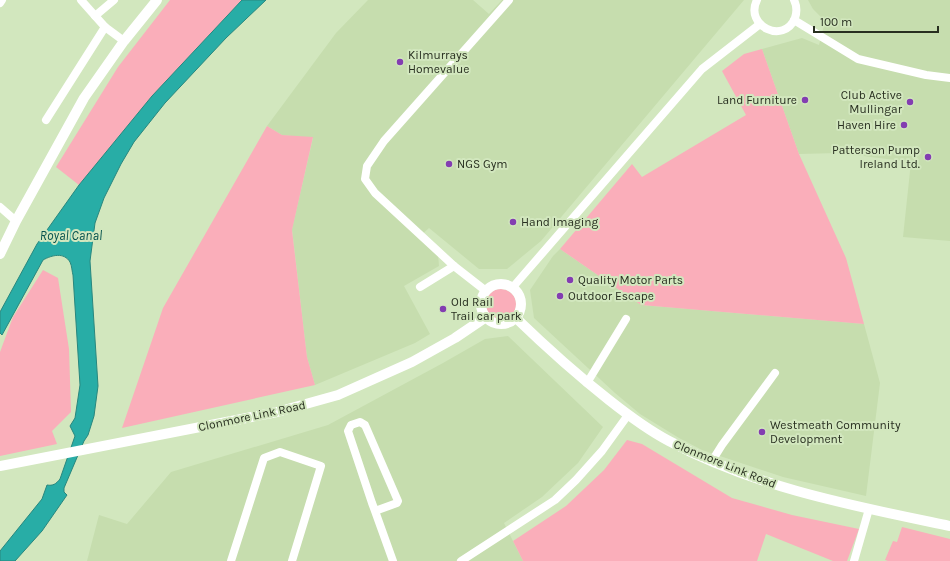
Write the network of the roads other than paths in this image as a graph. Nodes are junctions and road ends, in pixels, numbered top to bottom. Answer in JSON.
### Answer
{"nodes":[{"id":1,"x":2,"y":0,"type":"edge"},
{"id":2,"x":81,"y":0,"type":"edge"},
{"id":3,"x":114,"y":0,"type":"edge"},
{"id":4,"x":157,"y":0,"type":"edge"},
{"id":5,"x":509,"y":0,"type":"edge"},
{"id":6,"x":757,"y":0,"type":"edge"},
{"id":7,"x":794,"y":0,"type":"edge"},
{"id":8,"x":0,"y":3,"type":"edge"},
{"id":9,"x":95,"y":16,"type":"junction"},
{"id":10,"x":794,"y":20,"type":"junction"},
{"id":11,"x":760,"y":24,"type":"junction"},
{"id":12,"x":105,"y":27,"type":"junction"},
{"id":13,"x":124,"y":41,"type":"junction"},
{"id":14,"x":950,"y":78,"type":"edge"},
{"id":15,"x":46,"y":120,"type":"dead end"},
{"id":16,"x":0,"y":207,"type":"edge"},
{"id":17,"x":16,"y":221,"type":"junction"},
{"id":18,"x":0,"y":254,"type":"edge"},
{"id":19,"x":454,"y":266,"type":"junction"},
{"id":20,"x":420,"y":286,"type":"dead end"},
{"id":21,"x":513,"y":287,"type":"junction"},
{"id":22,"x":486,"y":291,"type":"junction"},
{"id":23,"x":486,"y":317,"type":"junction"},
{"id":24,"x":516,"y":318,"type":"junction"},
{"id":25,"x":626,"y":319,"type":"dead end"},
{"id":26,"x":775,"y":373,"type":"dead end"},
{"id":27,"x":587,"y":383,"type":"junction"},
{"id":28,"x":628,"y":415,"type":"junction"},
{"id":29,"x":712,"y":461,"type":"junction"},
{"id":30,"x":0,"y":466,"type":"edge"},
{"id":31,"x":869,"y":509,"type":"junction"},
{"id":32,"x":375,"y":511,"type":"junction"},
{"id":33,"x":950,"y":526,"type":"edge"},
{"id":34,"x":231,"y":561,"type":"edge"},
{"id":35,"x":292,"y":561,"type":"edge"},
{"id":36,"x":393,"y":561,"type":"edge"},
{"id":37,"x":461,"y":561,"type":"edge"},
{"id":38,"x":854,"y":561,"type":"edge"}],
"edges":[{"from":1,"to":8,"type":"street"},
{"from":2,"to":9,"type":"street"},
{"from":3,"to":9,"type":"street"},
{"from":4,"to":13,"type":"main road"},
{"from":5,"to":19,"type":"street"},
{"from":6,"to":11,"type":"street"},
{"from":7,"to":10,"type":"street"},
{"from":9,"to":12,"type":"street"},
{"from":10,"to":11,"type":"street"},
{"from":10,"to":14,"type":"street"},
{"from":11,"to":21,"type":"street"},
{"from":12,"to":13,"type":"street"},
{"from":12,"to":15,"type":"street"},
{"from":13,"to":17,"type":"main road"},
{"from":16,"to":17,"type":"street"},
{"from":17,"to":18,"type":"main road"},
{"from":19,"to":20,"type":"street"},
{"from":19,"to":22,"type":"street"},
{"from":21,"to":22,"type":"main road"},
{"from":21,"to":24,"type":"main road"},
{"from":22,"to":23,"type":"main road"},
{"from":23,"to":24,"type":"main road"},
{"from":23,"to":30,"type":"main road","name":"Clonmore Link Road"},
{"from":24,"to":27,"type":"main road","name":"Clonmore Link Road"},
{"from":25,"to":27,"type":"street"},
{"from":26,"to":29,"type":"street"},
{"from":27,"to":28,"type":"main road","name":"Clonmore Link Road"},
{"from":28,"to":29,"type":"main road","name":"Clonmore Link Road"},
{"from":28,"to":37,"type":"street"},
{"from":29,"to":31,"type":"main road","name":"Clonmore Link Road"},
{"from":31,"to":33,"type":"main road","name":"Clonmore Link Road"},
{"from":31,"to":38,"type":"street"},
{"from":32,"to":32,"type":"street"},
{"from":32,"to":36,"type":"street"},
{"from":34,"to":35,"type":"street"}]}
